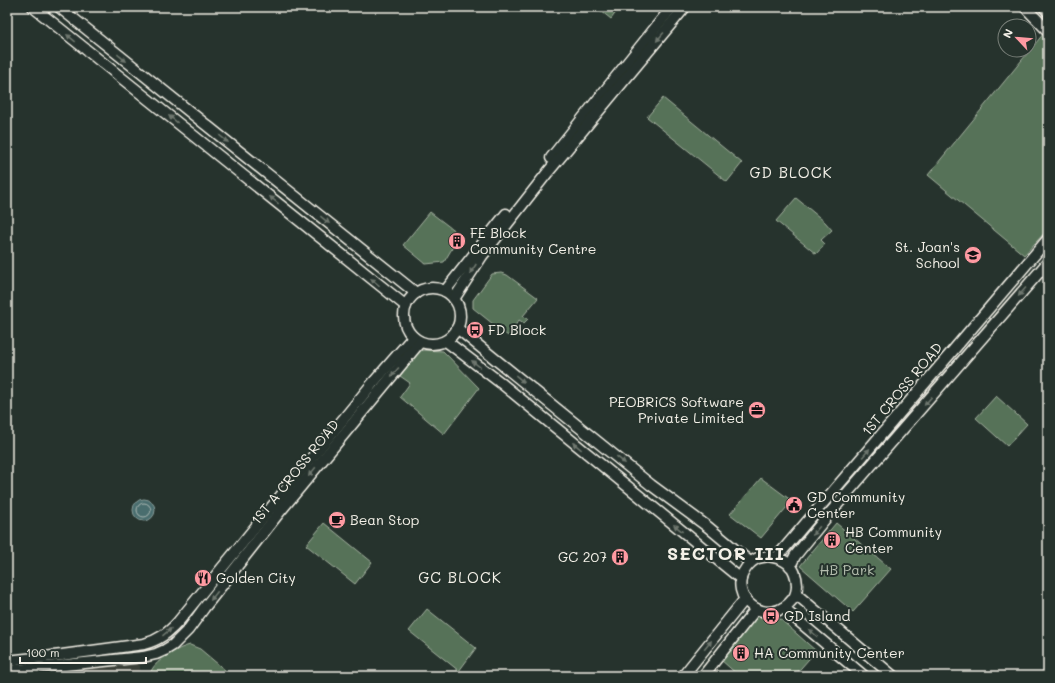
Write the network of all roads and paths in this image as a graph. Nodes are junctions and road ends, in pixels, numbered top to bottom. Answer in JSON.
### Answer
{"nodes":[{"id":1,"x":33,"y":7,"type":"edge"},
{"id":2,"x":59,"y":7,"type":"edge"},
{"id":3,"x":672,"y":7,"type":"edge"},
{"id":4,"x":685,"y":7,"type":"edge"},
{"id":5,"x":1024,"y":7,"type":"edge"},
{"id":6,"x":1044,"y":7,"type":"edge"},
{"id":7,"x":1048,"y":12,"type":"edge"},
{"id":8,"x":1048,"y":31,"type":"edge"},
{"id":9,"x":612,"y":89,"type":"junction"},
{"id":10,"x":512,"y":212,"type":"junction"},
{"id":11,"x":1048,"y":239,"type":"edge"},
{"id":12,"x":1048,"y":262,"type":"edge"},
{"id":13,"x":445,"y":291,"type":"junction"},
{"id":14,"x":416,"y":293,"type":"junction"},
{"id":15,"x":454,"y":299,"type":"junction"},
{"id":16,"x":994,"y":302,"type":"junction"},
{"id":17,"x":406,"y":306,"type":"junction"},
{"id":18,"x":1005,"y":312,"type":"junction"},
{"id":19,"x":458,"y":328,"type":"junction"},
{"id":20,"x":416,"y":339,"type":"junction"},
{"id":21,"x":446,"y":341,"type":"junction"},
{"id":22,"x":932,"y":376,"type":"junction"},
{"id":23,"x":942,"y":385,"type":"junction"},
{"id":24,"x":851,"y":470,"type":"junction"},
{"id":25,"x":861,"y":477,"type":"junction"},
{"id":26,"x":272,"y":515,"type":"junction"},
{"id":27,"x":777,"y":557,"type":"junction"},
{"id":28,"x":750,"y":562,"type":"junction"},
{"id":29,"x":790,"y":566,"type":"junction"},
{"id":30,"x":741,"y":579,"type":"junction"},
{"id":31,"x":796,"y":594,"type":"junction"},
{"id":32,"x":745,"y":599,"type":"junction"},
{"id":33,"x":783,"y":608,"type":"junction"},
{"id":34,"x":756,"y":609,"type":"junction"},
{"id":35,"x":7,"y":661,"type":"edge"},
{"id":36,"x":7,"y":671,"type":"edge"},
{"id":37,"x":683,"y":676,"type":"edge"},
{"id":38,"x":703,"y":676,"type":"edge"},
{"id":39,"x":864,"y":676,"type":"edge"},
{"id":40,"x":893,"y":676,"type":"edge"}],
"edges":[{"from":17,"to":1,"type":"street","one_way":true},
{"from":2,"to":14,"type":"street","one_way":true},
{"from":3,"to":9,"type":"street"},
{"from":4,"to":9,"type":"street","one_way":true},
{"from":5,"to":8,"type":"street"},
{"from":6,"to":7,"type":"street"},
{"from":9,"to":10,"type":"street"},
{"from":10,"to":13,"type":"street"},
{"from":10,"to":15,"type":"street","one_way":true},
{"from":11,"to":16,"type":"street","name":"1ST CROSS ROAD"},
{"from":12,"to":18,"type":"street","name":"1ST CROSS ROAD","one_way":true},
{"from":13,"to":14,"type":"street"},
{"from":13,"to":15,"type":"street"},
{"from":14,"to":17,"type":"street"},
{"from":15,"to":19,"type":"street"},
{"from":16,"to":18,"type":"street"},
{"from":16,"to":22,"type":"street","name":"1ST CROSS ROAD"},
{"from":17,"to":20,"type":"street"},
{"from":18,"to":23,"type":"street","name":"1ST CROSS ROAD"},
{"from":19,"to":21,"type":"street"},
{"from":19,"to":28,"type":"street","one_way":true},
{"from":20,"to":21,"type":"street"},
{"from":20,"to":26,"type":"street","name":"1ST A CROSS ROAD"},
{"from":30,"to":21,"type":"street","one_way":true},
{"from":22,"to":23,"type":"street"},
{"from":24,"to":22,"type":"street","name":"1ST CROSS ROAD","one_way":true},
{"from":23,"to":25,"type":"street","name":"1ST CROSS ROAD","one_way":true},
{"from":24,"to":25,"type":"street"},
{"from":24,"to":27,"type":"street","name":"1ST CROSS ROAD"},
{"from":25,"to":29,"type":"street","name":"1ST CROSS ROAD","one_way":true},
{"from":35,"to":26,"type":"street","name":"1ST A CROSS ROAD","one_way":true},
{"from":26,"to":36,"type":"street","name":"1ST A CROSS ROAD","one_way":true},
{"from":27,"to":28,"type":"street"},
{"from":27,"to":29,"type":"street"},
{"from":28,"to":30,"type":"street"},
{"from":29,"to":31,"type":"street"},
{"from":30,"to":32,"type":"street"},
{"from":31,"to":33,"type":"street"},
{"from":31,"to":40,"type":"street"},
{"from":32,"to":34,"type":"street"},
{"from":37,"to":32,"type":"street","one_way":true},
{"from":33,"to":34,"type":"street"},
{"from":39,"to":33,"type":"street","one_way":true},
{"from":34,"to":38,"type":"street"}]}
